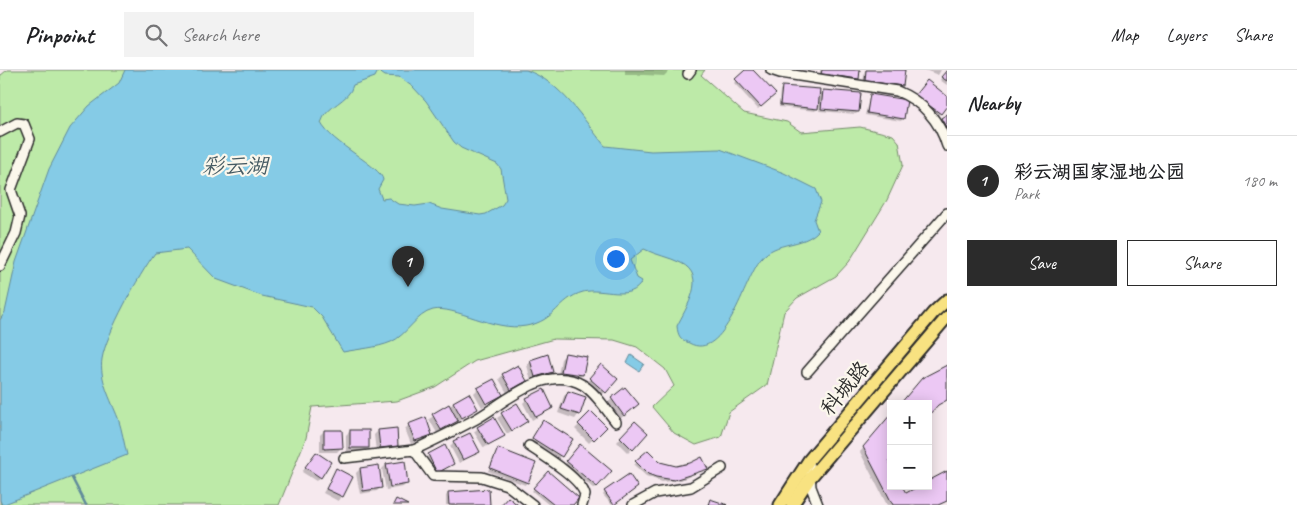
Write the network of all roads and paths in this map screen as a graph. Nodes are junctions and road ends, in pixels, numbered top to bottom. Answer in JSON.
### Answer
{"nodes":[{"id":1,"x":771,"y":70,"type":"edge"},
{"id":2,"x":0,"y":132,"type":"edge"},
{"id":3,"x":947,"y":146,"type":"edge"},
{"id":4,"x":947,"y":213,"type":"edge"},
{"id":5,"x":0,"y":266,"type":"edge"},
{"id":6,"x":947,"y":300,"type":"edge"},
{"id":7,"x":947,"y":317,"type":"edge"},
{"id":8,"x":807,"y":372,"type":"dead end"},
{"id":9,"x":616,"y":422,"type":"dead end"},
{"id":10,"x":529,"y":446,"type":"dead end"},
{"id":11,"x":414,"y":450,"type":"junction"},
{"id":12,"x":344,"y":458,"type":"dead end"},
{"id":13,"x":809,"y":460,"type":"junction"},
{"id":14,"x":722,"y":468,"type":"dead end"},
{"id":15,"x":810,"y":478,"type":"junction"},
{"id":16,"x":790,"y":488,"type":"junction"},
{"id":17,"x":533,"y":505,"type":"edge"},
{"id":18,"x":582,"y":505,"type":"edge"},
{"id":19,"x":633,"y":505,"type":"edge"},
{"id":20,"x":773,"y":505,"type":"edge"},
{"id":21,"x":780,"y":505,"type":"edge"},
{"id":22,"x":792,"y":505,"type":"edge"},
{"id":23,"x":818,"y":505,"type":"edge"}],
"edges":[{"from":1,"to":3,"type":"street"},
{"from":2,"to":5,"type":"street"},
{"from":4,"to":8,"type":"street"},
{"from":6,"to":13,"type":"main road","name":"科城路"},
{"from":7,"to":15,"type":"main road","name":"科城路"},
{"from":9,"to":11,"type":"street"},
{"from":10,"to":18,"type":"street"},
{"from":11,"to":12,"type":"street"},
{"from":11,"to":17,"type":"street"},
{"from":13,"to":15,"type":"street"},
{"from":13,"to":16,"type":"main road","name":"科城路"},
{"from":14,"to":19,"type":"street"},
{"from":15,"to":22,"type":"main road","name":"科城路"},
{"from":15,"to":23,"type":"street"},
{"from":16,"to":20,"type":"street"},
{"from":16,"to":21,"type":"main road","name":"科城路"}]}
